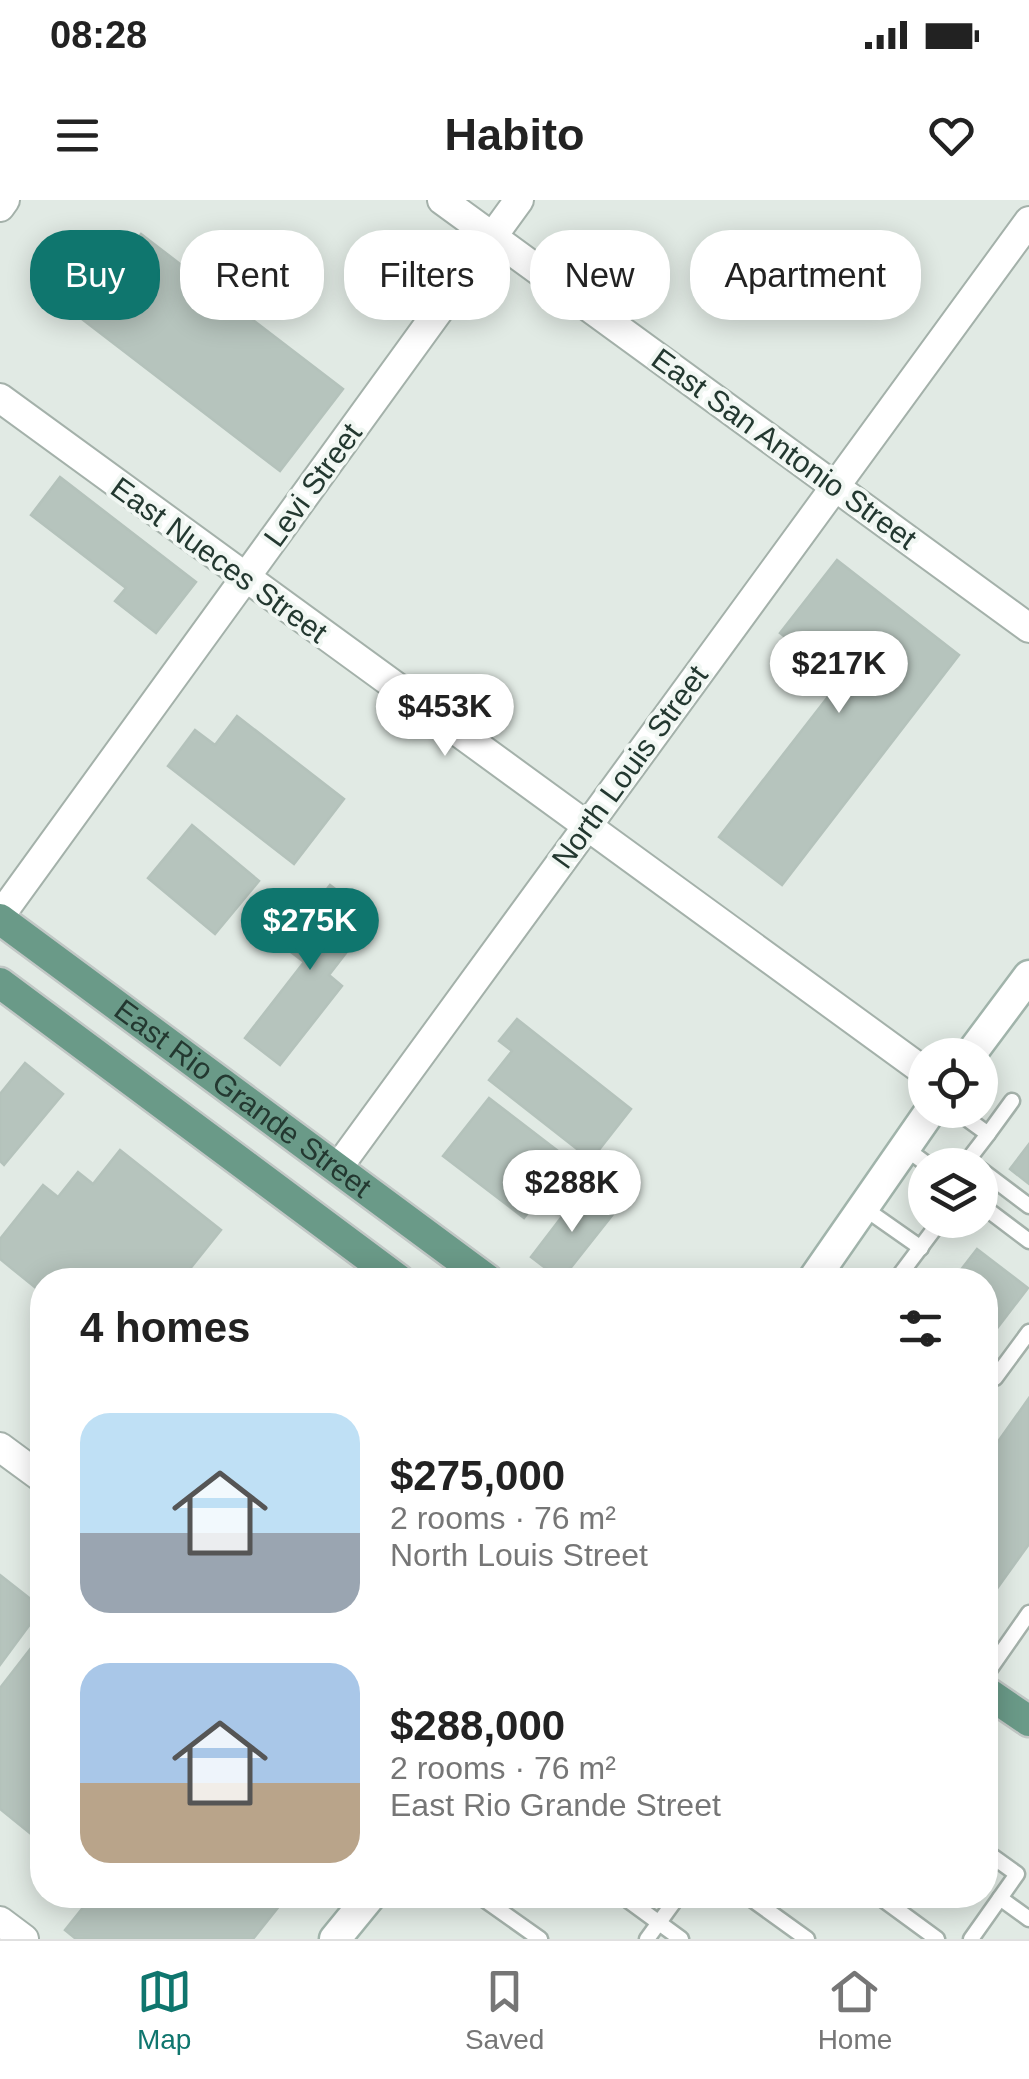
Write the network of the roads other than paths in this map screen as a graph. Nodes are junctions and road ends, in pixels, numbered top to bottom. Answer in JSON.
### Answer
{"nodes":[{"id":1,"x":6,"y":200,"type":"edge"},
{"id":2,"x":442,"y":200,"type":"edge"},
{"id":3,"x":519,"y":200,"type":"edge"},
{"id":4,"x":0,"y":208,"type":"edge"},
{"id":5,"x":1029,"y":221,"type":"edge"},
{"id":6,"x":483,"y":230,"type":"edge"},
{"id":7,"x":497,"y":230,"type":"edge"},
{"id":8,"x":510,"y":250,"type":"edge"},
{"id":9,"x":432,"y":320,"type":"edge"},
{"id":10,"x":0,"y":398,"type":"edge"},
{"id":11,"x":837,"y":486,"type":"junction"},
{"id":12,"x":246,"y":580,"type":"junction"},
{"id":13,"x":1029,"y":628,"type":"edge"},
{"id":14,"x":587,"y":825,"type":"junction"},
{"id":15,"x":0,"y":917,"type":"edge"},
{"id":16,"x":1029,"y":976,"type":"edge"},
{"id":17,"x":0,"y":983,"type":"edge"},
{"id":18,"x":983,"y":1038,"type":"edge"},
{"id":19,"x":908,"y":1060,"type":"edge"},
{"id":20,"x":1012,"y":1101,"type":"dead end"},
{"id":21,"x":980,"y":1128,"type":"edge"},
{"id":22,"x":988,"y":1134,"type":"junction"},
{"id":23,"x":977,"y":1148,"type":"edge"},
{"id":24,"x":908,"y":1165,"type":"edge"},
{"id":25,"x":337,"y":1169,"type":"junction"},
{"id":26,"x":998,"y":1183,"type":"edge"},
{"id":27,"x":1029,"y":1206,"type":"edge"},
{"id":28,"x":864,"y":1208,"type":"junction"},
{"id":29,"x":998,"y":1218,"type":"edge"},
{"id":30,"x":928,"y":1238,"type":"edge"},
{"id":31,"x":1029,"y":1241,"type":"edge"},
{"id":32,"x":921,"y":1248,"type":"junction"},
{"id":33,"x":383,"y":1268,"type":"edge"},
{"id":34,"x":472,"y":1268,"type":"edge"},
{"id":35,"x":822,"y":1268,"type":"edge"},
{"id":36,"x":905,"y":1268,"type":"edge"},
{"id":37,"x":1029,"y":1332,"type":"edge"},
{"id":38,"x":998,"y":1373,"type":"edge"},
{"id":39,"x":0,"y":1447,"type":"edge"},
{"id":40,"x":30,"y":1469,"type":"edge"},
{"id":41,"x":1029,"y":1614,"type":"edge"},
{"id":42,"x":998,"y":1658,"type":"edge"},
{"id":43,"x":998,"y":1700,"type":"edge"},
{"id":44,"x":1029,"y":1721,"type":"edge"},
{"id":45,"x":998,"y":1860,"type":"edge"},
{"id":46,"x":1000,"y":1898,"type":"junction"},
{"id":47,"x":998,"y":1901,"type":"edge"},
{"id":48,"x":360,"y":1908,"type":"edge"},
{"id":49,"x":377,"y":1908,"type":"edge"},
{"id":50,"x":496,"y":1908,"type":"edge"},
{"id":51,"x":638,"y":1908,"type":"edge"},
{"id":52,"x":670,"y":1908,"type":"edge"},
{"id":53,"x":764,"y":1908,"type":"edge"},
{"id":54,"x":895,"y":1908,"type":"edge"},
{"id":55,"x":993,"y":1908,"type":"edge"},
{"id":56,"x":1029,"y":1918,"type":"edge"},
{"id":57,"x":0,"y":1921,"type":"edge"},
{"id":58,"x":659,"y":1923,"type":"junction"},
{"id":59,"x":24,"y":1939,"type":"edge"},
{"id":60,"x":335,"y":1939,"type":"edge"},
{"id":61,"x":357,"y":1939,"type":"edge"},
{"id":62,"x":540,"y":1939,"type":"edge"},
{"id":63,"x":647,"y":1939,"type":"edge"},
{"id":64,"x":680,"y":1939,"type":"edge"},
{"id":65,"x":807,"y":1939,"type":"edge"},
{"id":66,"x":937,"y":1939,"type":"edge"},
{"id":67,"x":970,"y":1939,"type":"edge"}],
"edges":[{"from":1,"to":4,"type":"street"},
{"from":2,"to":6,"type":"street","name":"East San Antonio Street"},
{"from":3,"to":7,"type":"street","name":"Levi Street"},
{"from":5,"to":11,"type":"street","name":"North Louis Street"},
{"from":8,"to":11,"type":"street","name":"East San Antonio Street"},
{"from":9,"to":12,"type":"street","name":"Levi Street"},
{"from":10,"to":12,"type":"street","name":"East Nueces Street"},
{"from":11,"to":13,"type":"street","name":"East San Antonio Street"},
{"from":11,"to":14,"type":"street","name":"North Louis Street"},
{"from":12,"to":14,"type":"street","name":"East Nueces Street"},
{"from":12,"to":15,"type":"street","name":"Levi Street"},
{"from":14,"to":19,"type":"street","name":"East Nueces Street"},
{"from":14,"to":25,"type":"street","name":"North Louis Street"},
{"from":15,"to":25,"type":"main road","name":"East Rio Grande Street"},
{"from":16,"to":18,"type":"main road"},
{"from":17,"to":33,"type":"main road","name":"East Rio Grande Street"},
{"from":20,"to":22,"type":"lane"},
{"from":21,"to":22,"type":"lane"},
{"from":22,"to":23,"type":"lane"},
{"from":24,"to":28,"type":"main road"},
{"from":25,"to":34,"type":"main road","name":"East Rio Grande Street"},
{"from":26,"to":27,"type":"lane"},
{"from":28,"to":32,"type":"lane"},
{"from":28,"to":35,"type":"main road"},
{"from":29,"to":31,"type":"lane"},
{"from":30,"to":32,"type":"lane"},
{"from":32,"to":36,"type":"lane"},
{"from":37,"to":38,"type":"lane"},
{"from":39,"to":40,"type":"street"},
{"from":41,"to":42,"type":"lane"},
{"from":43,"to":44,"type":"main road"},
{"from":45,"to":46,"type":"lane"},
{"from":46,"to":47,"type":"lane"},
{"from":46,"to":56,"type":"lane"},
{"from":48,"to":60,"type":"main road"},
{"from":49,"to":61,"type":"main road"},
{"from":50,"to":62,"type":"lane"},
{"from":51,"to":58,"type":"lane"},
{"from":52,"to":58,"type":"lane"},
{"from":53,"to":65,"type":"lane"},
{"from":54,"to":66,"type":"lane"},
{"from":55,"to":67,"type":"lane"},
{"from":57,"to":59,"type":"street"},
{"from":58,"to":63,"type":"lane"},
{"from":58,"to":64,"type":"lane"}]}
